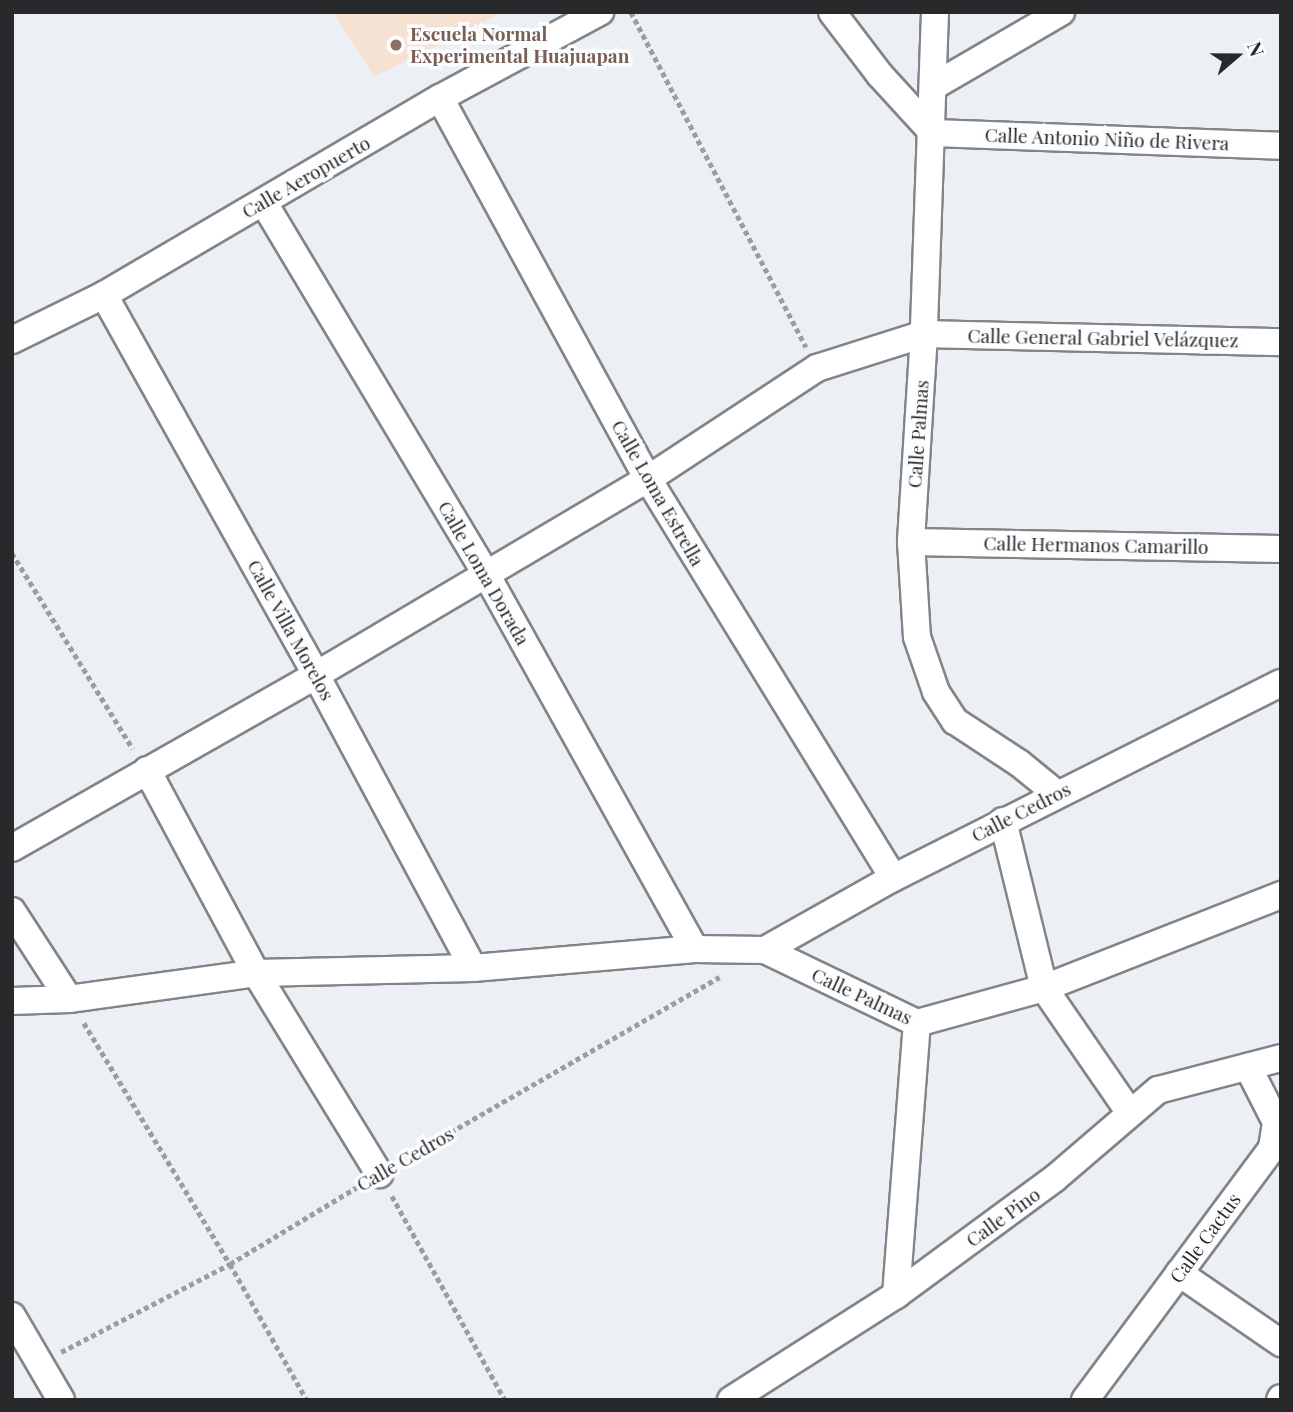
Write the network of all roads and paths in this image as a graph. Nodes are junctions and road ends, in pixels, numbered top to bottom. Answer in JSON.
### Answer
{"nodes":[{"id":1,"x":600,"y":12,"type":"edge"},
{"id":2,"x":631,"y":12,"type":"edge"},
{"id":3,"x":832,"y":12,"type":"edge"},
{"id":4,"x":935,"y":12,"type":"edge"},
{"id":5,"x":1060,"y":12,"type":"edge"},
{"id":6,"x":933,"y":86,"type":"junction"},
{"id":7,"x":440,"y":98,"type":"junction"},
{"id":8,"x":933,"y":133,"type":"junction"},
{"id":9,"x":1281,"y":146,"type":"edge"},
{"id":10,"x":264,"y":202,"type":"junction"},
{"id":11,"x":104,"y":295,"type":"junction"},
{"id":12,"x":924,"y":334,"type":"junction"},
{"id":13,"x":12,"y":340,"type":"edge"},
{"id":14,"x":1281,"y":342,"type":"edge"},
{"id":15,"x":817,"y":368,"type":"junction"},
{"id":16,"x":648,"y":479,"type":"junction"},
{"id":17,"x":911,"y":542,"type":"junction"},
{"id":18,"x":1281,"y":549,"type":"edge"},
{"id":19,"x":12,"y":553,"type":"edge"},
{"id":20,"x":486,"y":574,"type":"junction"},
{"id":21,"x":316,"y":675,"type":"junction"},
{"id":22,"x":1281,"y":683,"type":"edge"},
{"id":23,"x":147,"y":770,"type":"junction"},
{"id":24,"x":1057,"y":794,"type":"junction"},
{"id":25,"x":1003,"y":821,"type":"junction"},
{"id":26,"x":12,"y":848,"type":"edge"},
{"id":27,"x":893,"y":878,"type":"junction"},
{"id":28,"x":1281,"y":895,"type":"edge"},
{"id":29,"x":12,"y":911,"type":"edge"},
{"id":30,"x":695,"y":949,"type":"junction"},
{"id":31,"x":765,"y":950,"type":"junction"},
{"id":32,"x":473,"y":968,"type":"junction"},
{"id":33,"x":729,"y":971,"type":"dead end"},
{"id":34,"x":256,"y":973,"type":"junction"},
{"id":35,"x":1044,"y":988,"type":"junction"},
{"id":36,"x":69,"y":999,"type":"junction"},
{"id":37,"x":12,"y":1001,"type":"edge"},
{"id":38,"x":917,"y":1023,"type":"junction"},
{"id":39,"x":1281,"y":1058,"type":"edge"},
{"id":40,"x":1248,"y":1067,"type":"junction"},
{"id":41,"x":1130,"y":1113,"type":"junction"},
{"id":42,"x":379,"y":1174,"type":"junction"},
{"id":43,"x":230,"y":1264,"type":"junction"},
{"id":44,"x":1179,"y":1273,"type":"junction"},
{"id":45,"x":896,"y":1295,"type":"junction"},
{"id":46,"x":12,"y":1316,"type":"edge"},
{"id":47,"x":1281,"y":1343,"type":"edge"},
{"id":48,"x":41,"y":1362,"type":"junction"},
{"id":49,"x":61,"y":1400,"type":"edge"},
{"id":50,"x":307,"y":1400,"type":"edge"},
{"id":51,"x":505,"y":1400,"type":"edge"},
{"id":52,"x":731,"y":1400,"type":"edge"},
{"id":53,"x":1085,"y":1400,"type":"edge"}],
"edges":[{"from":1,"to":7,"type":"street","name":"Calle Aeropuerto"},
{"from":2,"to":15,"type":"path"},
{"from":3,"to":8,"type":"street"},
{"from":4,"to":6,"type":"street","name":"Calle Palmas"},
{"from":5,"to":6,"type":"street"},
{"from":6,"to":8,"type":"street","name":"Calle Palmas"},
{"from":7,"to":10,"type":"street","name":"Calle Aeropuerto"},
{"from":7,"to":16,"type":"street","name":"Calle Loma Estrella"},
{"from":8,"to":9,"type":"street","name":"Calle Antonio Niño de Rivera"},
{"from":8,"to":12,"type":"street","name":"Calle Palmas"},
{"from":10,"to":11,"type":"street","name":"Calle Aeropuerto"},
{"from":10,"to":20,"type":"street","name":"Calle Loma Dorada"},
{"from":11,"to":13,"type":"street","name":"Calle Aeropuerto"},
{"from":11,"to":21,"type":"street","name":"Calle Villa Morelos"},
{"from":12,"to":14,"type":"street","name":"Calle General Gabriel Velázquez"},
{"from":12,"to":15,"type":"street","name":"Calle General Gabriel Velázquez"},
{"from":12,"to":17,"type":"street","name":"Calle Palmas"},
{"from":15,"to":16,"type":"street","name":"Calle General Gabriel Velázquez"},
{"from":16,"to":20,"type":"street","name":"Calle General Gabriel Velázquez"},
{"from":16,"to":27,"type":"street","name":"Calle Loma Estrella"},
{"from":17,"to":18,"type":"street","name":"Calle Hermanos Camarillo"},
{"from":17,"to":24,"type":"street","name":"Calle Palmas"},
{"from":19,"to":23,"type":"path"},
{"from":20,"to":21,"type":"street","name":"Calle General Gabriel Velázquez"},
{"from":20,"to":30,"type":"street","name":"Calle Loma Dorada"},
{"from":21,"to":23,"type":"street","name":"Calle General Gabriel Velázquez"},
{"from":21,"to":32,"type":"street","name":"Calle Villa Morelos"},
{"from":22,"to":24,"type":"street","name":"Calle Cedros"},
{"from":23,"to":26,"type":"street","name":"Calle General Gabriel Velázquez"},
{"from":23,"to":34,"type":"street"},
{"from":24,"to":25,"type":"street","name":"Calle Cedros"},
{"from":25,"to":27,"type":"street","name":"Calle Cedros"},
{"from":25,"to":35,"type":"street"},
{"from":27,"to":31,"type":"street","name":"Calle Cedros"},
{"from":28,"to":35,"type":"street","name":"Calle Palmas"},
{"from":29,"to":36,"type":"street"},
{"from":30,"to":31,"type":"street"},
{"from":30,"to":32,"type":"street"},
{"from":31,"to":38,"type":"street","name":"Calle Palmas"},
{"from":32,"to":34,"type":"street"},
{"from":33,"to":42,"type":"path","name":"Calle Cedros"},
{"from":34,"to":36,"type":"street"},
{"from":34,"to":42,"type":"street"},
{"from":35,"to":38,"type":"street","name":"Calle Palmas"},
{"from":35,"to":41,"type":"street"},
{"from":36,"to":37,"type":"street"},
{"from":36,"to":43,"type":"path"},
{"from":38,"to":45,"type":"street"},
{"from":39,"to":40,"type":"street","name":"Calle Pino"},
{"from":40,"to":41,"type":"street","name":"Calle Pino"},
{"from":40,"to":44,"type":"street","name":"Calle Cactus"},
{"from":41,"to":45,"type":"street","name":"Calle Pino"},
{"from":42,"to":43,"type":"path","name":"Calle Cedros"},
{"from":42,"to":51,"type":"path"},
{"from":43,"to":48,"type":"path","name":"Calle Cedros"},
{"from":43,"to":50,"type":"path"},
{"from":44,"to":47,"type":"street"},
{"from":44,"to":53,"type":"street","name":"Calle Cactus"},
{"from":45,"to":52,"type":"street","name":"Calle Pino"},
{"from":46,"to":48,"type":"street"},
{"from":48,"to":49,"type":"street"}]}
